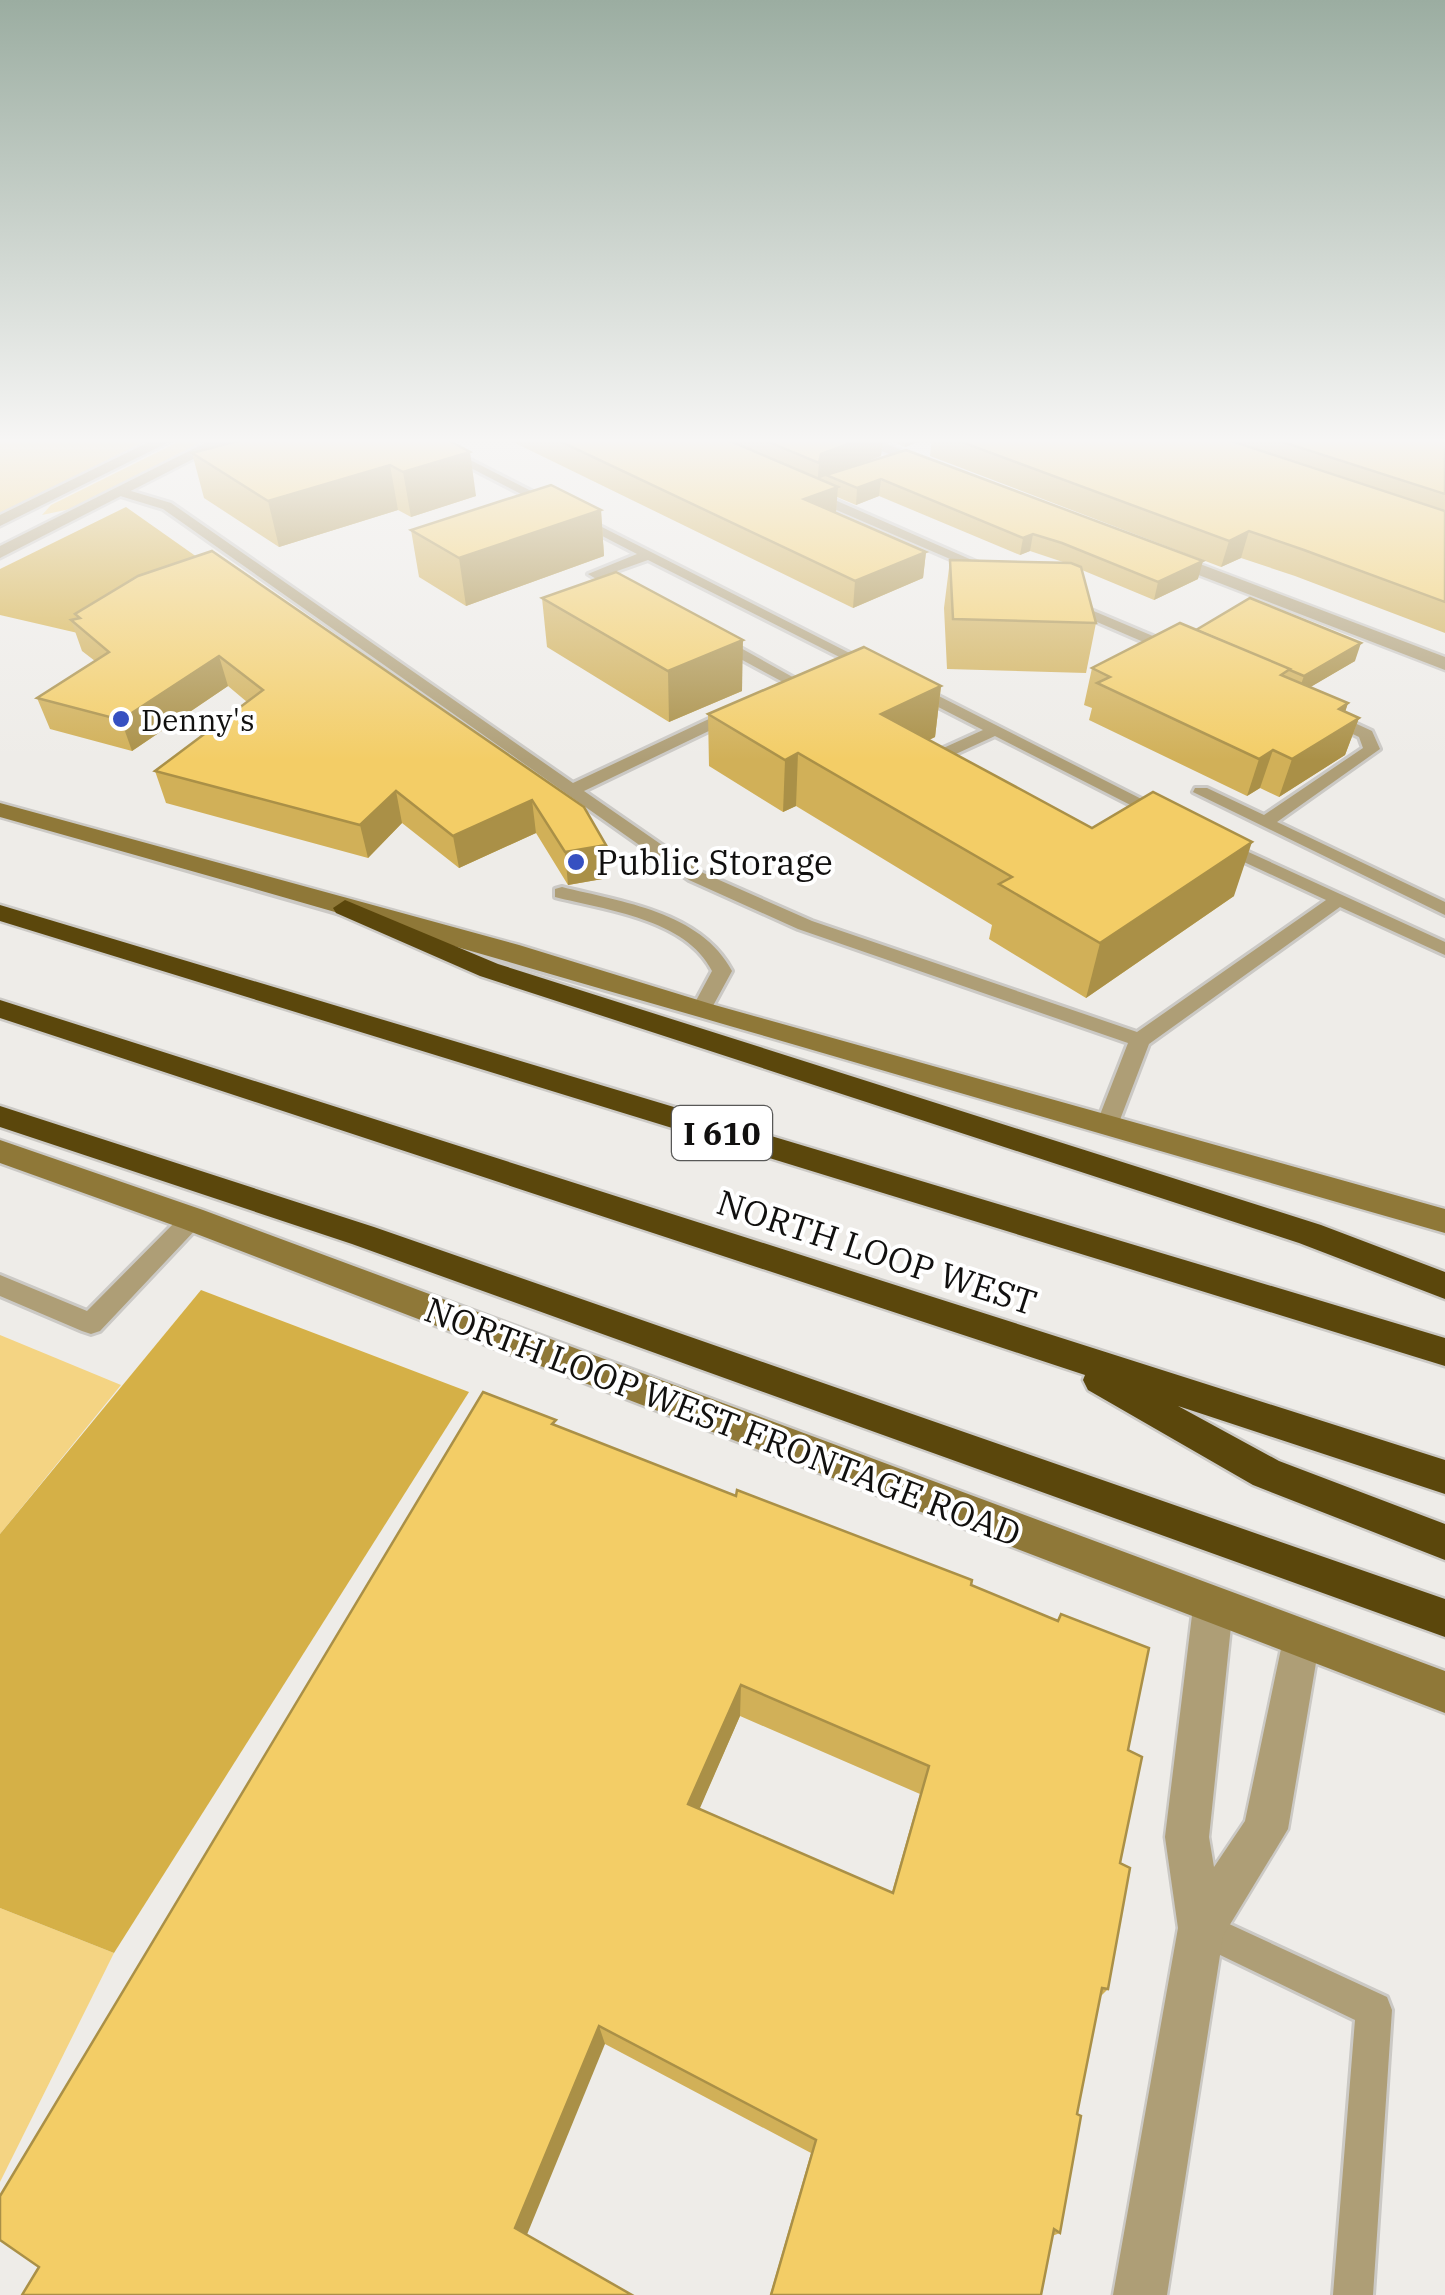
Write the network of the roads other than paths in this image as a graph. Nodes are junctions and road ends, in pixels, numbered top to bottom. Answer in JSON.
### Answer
{"nodes":[{"id":1,"x":223,"y":545,"type":"edge"},
{"id":2,"x":629,"y":545,"type":"edge"},
{"id":3,"x":929,"y":545,"type":"edge"},
{"id":4,"x":1147,"y":550,"type":"edge"},
{"id":5,"x":648,"y":555,"type":"junction"},
{"id":6,"x":1006,"y":578,"type":"edge"},
{"id":7,"x":1042,"y":593,"type":"edge"},
{"id":8,"x":646,"y":602,"type":"edge"},
{"id":9,"x":697,"y":629,"type":"edge"},
{"id":10,"x":1186,"y":655,"type":"edge"},
{"id":11,"x":856,"y":660,"type":"junction"},
{"id":12,"x":1445,"y":664,"type":"edge"},
{"id":13,"x":813,"y":678,"type":"junction"},
{"id":14,"x":782,"y":692,"type":"edge"},
{"id":15,"x":749,"y":707,"type":"edge"},
{"id":16,"x":1313,"y":709,"type":"edge"},
{"id":17,"x":995,"y":730,"type":"junction"},
{"id":18,"x":969,"y":776,"type":"edge"},
{"id":19,"x":572,"y":790,"type":"junction"},
{"id":20,"x":1201,"y":792,"type":"dead end"},
{"id":21,"x":0,"y":810,"type":"edge"},
{"id":22,"x":1178,"y":822,"type":"edge"},
{"id":23,"x":1264,"y":822,"type":"junction"},
{"id":24,"x":1210,"y":838,"type":"edge"},
{"id":25,"x":562,"y":893,"type":"dead end"},
{"id":26,"x":1340,"y":899,"type":"junction"},
{"id":27,"x":345,"y":908,"type":"junction"},
{"id":28,"x":1445,"y":909,"type":"edge"},
{"id":29,"x":0,"y":913,"type":"edge"},
{"id":30,"x":1445,"y":949,"type":"edge"},
{"id":31,"x":0,"y":1008,"type":"edge"},
{"id":32,"x":701,"y":1010,"type":"junction"},
{"id":33,"x":1140,"y":1040,"type":"junction"},
{"id":34,"x":0,"y":1116,"type":"edge"},
{"id":35,"x":1107,"y":1125,"type":"junction"},
{"id":36,"x":0,"y":1151,"type":"edge"},
{"id":37,"x":192,"y":1220,"type":"junction"},
{"id":38,"x":1445,"y":1221,"type":"edge"},
{"id":39,"x":0,"y":1285,"type":"edge"},
{"id":40,"x":1445,"y":1286,"type":"edge"},
{"id":41,"x":1048,"y":1350,"type":"junction"},
{"id":42,"x":1445,"y":1352,"type":"edge"},
{"id":43,"x":1445,"y":1477,"type":"edge"},
{"id":44,"x":1445,"y":1542,"type":"edge"},
{"id":45,"x":1213,"y":1607,"type":"junction"},
{"id":46,"x":1445,"y":1618,"type":"edge"},
{"id":47,"x":1300,"y":1639,"type":"junction"},
{"id":48,"x":1445,"y":1692,"type":"edge"},
{"id":49,"x":1201,"y":1928,"type":"junction"},
{"id":50,"x":1140,"y":2295,"type":"edge"},
{"id":51,"x":1353,"y":2295,"type":"edge"}],
"edges":[{"from":1,"to":19,"type":"lane"},
{"from":2,"to":5,"type":"lane"},
{"from":3,"to":6,"type":"lane"},
{"from":4,"to":12,"type":"street"},
{"from":5,"to":8,"type":"lane"},
{"from":5,"to":11,"type":"lane"},
{"from":7,"to":10,"type":"lane"},
{"from":9,"to":13,"type":"lane"},
{"from":11,"to":13,"type":"lane"},
{"from":11,"to":17,"type":"lane"},
{"from":13,"to":14,"type":"lane"},
{"from":15,"to":19,"type":"lane"},
{"from":16,"to":23,"type":"lane"},
{"from":17,"to":18,"type":"lane"},
{"from":17,"to":22,"type":"lane"},
{"from":19,"to":33,"type":"lane"},
{"from":20,"to":23,"type":"lane"},
{"from":21,"to":27,"type":"main road"},
{"from":23,"to":28,"type":"lane"},
{"from":24,"to":26,"type":"lane"},
{"from":25,"to":32,"type":"lane"},
{"from":26,"to":30,"type":"lane"},
{"from":26,"to":33,"type":"lane"},
{"from":27,"to":32,"type":"main road"},
{"from":27,"to":40,"type":"highway"},
{"from":29,"to":42,"type":"highway","name":"NORTH LOOP WEST","number":"I 610"},
{"from":31,"to":41,"type":"highway","name":"NORTH LOOP WEST"},
{"from":32,"to":35,"type":"main road"},
{"from":33,"to":35,"type":"lane"},
{"from":34,"to":46,"type":"highway"},
{"from":35,"to":38,"type":"main road"},
{"from":36,"to":37,"type":"main road","name":"NORTH LOOP WEST FRONTAGE ROAD"},
{"from":37,"to":39,"type":"lane"},
{"from":37,"to":45,"type":"main road","name":"NORTH LOOP WEST FRONTAGE ROAD"},
{"from":41,"to":43,"type":"highway","name":"NORTH LOOP WEST"},
{"from":41,"to":44,"type":"highway"},
{"from":45,"to":47,"type":"main road","name":"NORTH LOOP WEST FRONTAGE ROAD"},
{"from":45,"to":49,"type":"street"},
{"from":47,"to":48,"type":"main road","name":"NORTH LOOP WEST FRONTAGE ROAD"},
{"from":47,"to":49,"type":"street"},
{"from":49,"to":50,"type":"street"},
{"from":49,"to":51,"type":"lane"}]}
